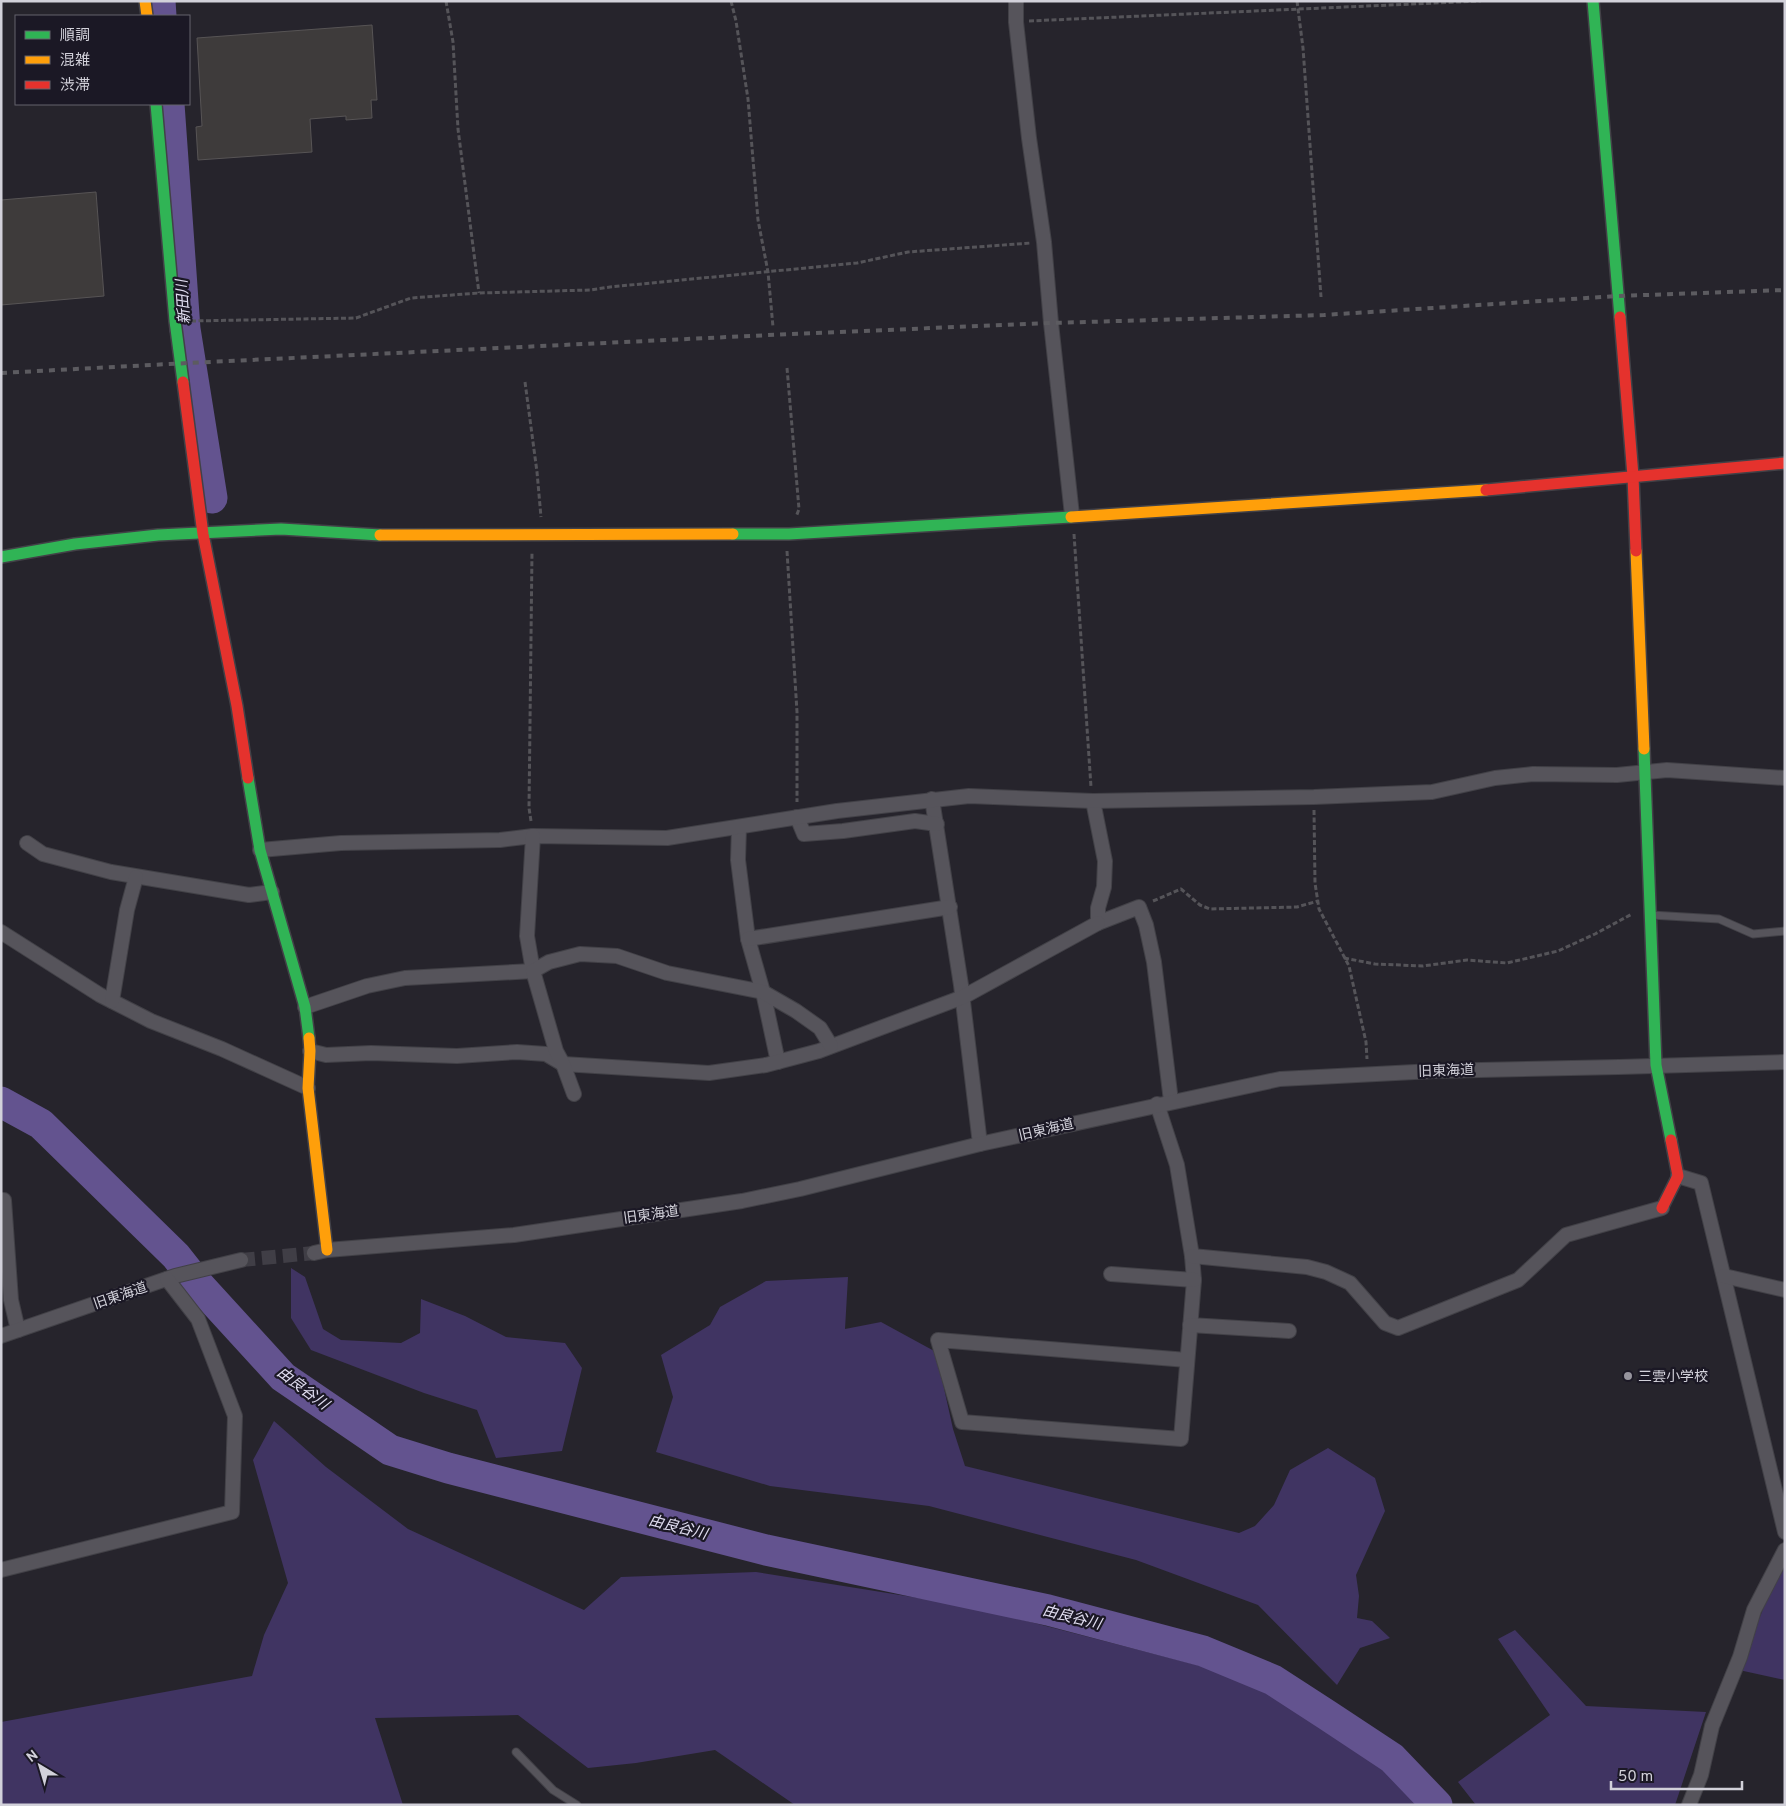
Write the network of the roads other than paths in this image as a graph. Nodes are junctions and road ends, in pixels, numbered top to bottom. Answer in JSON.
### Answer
{"nodes":[{"id":1,"x":145,"y":1,"type":"edge"},
{"id":2,"x":1016,"y":1,"type":"edge"},
{"id":3,"x":1593,"y":1,"type":"edge"},
{"id":4,"x":146,"y":15,"type":"edge"},
{"id":5,"x":156,"y":105,"type":"edge"},
{"id":6,"x":1785,"y":463,"type":"edge"},
{"id":7,"x":1633,"y":476,"type":"junction"},
{"id":8,"x":1072,"y":516,"type":"junction"},
{"id":9,"x":203,"y":534,"type":"junction"},
{"id":10,"x":1,"y":557,"type":"edge"},
{"id":11,"x":1645,"y":773,"type":"junction"},
{"id":12,"x":1785,"y":778,"type":"edge"},
{"id":13,"x":932,"y":799,"type":"junction"},
{"id":14,"x":1093,"y":801,"type":"junction"},
{"id":15,"x":797,"y":818,"type":"junction"},
{"id":16,"x":936,"y":824,"type":"junction"},
{"id":17,"x":740,"y":827,"type":"junction"},
{"id":18,"x":533,"y":836,"type":"junction"},
{"id":19,"x":27,"y":843,"type":"dead end"},
{"id":20,"x":260,"y":850,"type":"junction"},
{"id":21,"x":136,"y":877,"type":"junction"},
{"id":22,"x":272,"y":892,"type":"junction"},
{"id":23,"x":950,"y":907,"type":"junction"},
{"id":24,"x":1650,"y":909,"type":"junction"},
{"id":25,"x":1098,"y":923,"type":"junction"},
{"id":26,"x":1785,"y":931,"type":"edge"},
{"id":27,"x":1,"y":932,"type":"edge"},
{"id":28,"x":748,"y":939,"type":"junction"},
{"id":29,"x":533,"y":971,"type":"junction"},
{"id":30,"x":763,"y":992,"type":"junction"},
{"id":31,"x":963,"y":996,"type":"junction"},
{"id":32,"x":112,"y":1001,"type":"junction"},
{"id":33,"x":305,"y":1007,"type":"junction"},
{"id":34,"x":831,"y":1046,"type":"junction"},
{"id":35,"x":310,"y":1051,"type":"junction"},
{"id":36,"x":778,"y":1062,"type":"junction"},
{"id":37,"x":1785,"y":1062,"type":"edge"},
{"id":38,"x":563,"y":1064,"type":"junction"},
{"id":39,"x":1656,"y":1065,"type":"junction"},
{"id":40,"x":308,"y":1088,"type":"junction"},
{"id":41,"x":574,"y":1094,"type":"dead end"},
{"id":42,"x":1164,"y":1103,"type":"junction"},
{"id":43,"x":980,"y":1144,"type":"junction"},
{"id":44,"x":1678,"y":1176,"type":"junction"},
{"id":45,"x":1,"y":1200,"type":"edge"},
{"id":46,"x":1662,"y":1208,"type":"joint"},
{"id":47,"x":320,"y":1252,"type":"joint"},
{"id":48,"x":1192,"y":1256,"type":"junction"},
{"id":49,"x":241,"y":1260,"type":"tunnel mouth"},
{"id":50,"x":1111,"y":1274,"type":"dead end"},
{"id":51,"x":1724,"y":1276,"type":"junction"},
{"id":52,"x":171,"y":1278,"type":"junction"},
{"id":53,"x":1194,"y":1280,"type":"junction"},
{"id":54,"x":1785,"y":1290,"type":"edge"},
{"id":55,"x":1190,"y":1325,"type":"junction"},
{"id":56,"x":18,"y":1330,"type":"junction"},
{"id":57,"x":1289,"y":1331,"type":"dead end"},
{"id":58,"x":1,"y":1336,"type":"edge"},
{"id":59,"x":1187,"y":1360,"type":"junction"},
{"id":60,"x":1785,"y":1532,"type":"edge"},
{"id":61,"x":1785,"y":1550,"type":"edge"},
{"id":62,"x":1,"y":1570,"type":"edge"},
{"id":63,"x":516,"y":1752,"type":"dead end"},
{"id":64,"x":577,"y":1805,"type":"edge"},
{"id":65,"x":1689,"y":1805,"type":"edge"}],
"edges":[{"from":1,"to":4,"type":"street"},
{"from":2,"to":8,"type":"street"},
{"from":3,"to":7,"type":"street"},
{"from":5,"to":9,"type":"street"},
{"from":6,"to":7,"type":"street"},
{"from":7,"to":8,"type":"street"},
{"from":7,"to":11,"type":"street"},
{"from":8,"to":9,"type":"street"},
{"from":9,"to":10,"type":"street"},
{"from":9,"to":20,"type":"street"},
{"from":11,"to":12,"type":"street"},
{"from":11,"to":14,"type":"street"},
{"from":11,"to":24,"type":"street"},
{"from":13,"to":14,"type":"street"},
{"from":13,"to":15,"type":"street"},
{"from":13,"to":16,"type":"street"},
{"from":14,"to":25,"type":"street"},
{"from":15,"to":16,"type":"street"},
{"from":15,"to":17,"type":"street"},
{"from":16,"to":23,"type":"street"},
{"from":17,"to":18,"type":"street"},
{"from":17,"to":28,"type":"street"},
{"from":18,"to":20,"type":"street"},
{"from":18,"to":29,"type":"street"},
{"from":19,"to":21,"type":"street"},
{"from":20,"to":22,"type":"street"},
{"from":21,"to":22,"type":"street"},
{"from":21,"to":32,"type":"street"},
{"from":22,"to":33,"type":"street"},
{"from":23,"to":28,"type":"street"},
{"from":23,"to":31,"type":"street"},
{"from":24,"to":26,"type":"lane"},
{"from":24,"to":39,"type":"street"},
{"from":25,"to":31,"type":"street"},
{"from":25,"to":42,"type":"street"},
{"from":27,"to":32,"type":"street"},
{"from":28,"to":30,"type":"street"},
{"from":29,"to":30,"type":"street"},
{"from":29,"to":33,"type":"street"},
{"from":29,"to":38,"type":"street"},
{"from":30,"to":34,"type":"street"},
{"from":30,"to":36,"type":"street"},
{"from":31,"to":34,"type":"street"},
{"from":31,"to":43,"type":"street"},
{"from":32,"to":40,"type":"street"},
{"from":33,"to":35,"type":"street"},
{"from":34,"to":36,"type":"street"},
{"from":35,"to":38,"type":"street"},
{"from":35,"to":40,"type":"street"},
{"from":36,"to":38,"type":"street"},
{"from":37,"to":39,"type":"street","name":"旧東海道"},
{"from":38,"to":41,"type":"street"},
{"from":39,"to":42,"type":"street","name":"旧東海道"},
{"from":39,"to":44,"type":"street"},
{"from":40,"to":47,"type":"street"},
{"from":42,"to":43,"type":"street","name":"旧東海道"},
{"from":42,"to":48,"type":"street"},
{"from":43,"to":47,"type":"street","name":"旧東海道"},
{"from":44,"to":46,"type":"street"},
{"from":44,"to":51,"type":"street"},
{"from":45,"to":56,"type":"street"},
{"from":46,"to":48,"type":"street"},
{"from":48,"to":53,"type":"street"},
{"from":49,"to":52,"type":"street","name":"旧東海道"},
{"from":50,"to":53,"type":"street"},
{"from":51,"to":54,"type":"street"},
{"from":51,"to":60,"type":"street"},
{"from":52,"to":56,"type":"street","name":"旧東海道"},
{"from":52,"to":62,"type":"street"},
{"from":53,"to":55,"type":"street"},
{"from":55,"to":57,"type":"street"},
{"from":55,"to":59,"type":"street"},
{"from":56,"to":58,"type":"street","name":"旧東海道"},
{"from":59,"to":59,"type":"street"},
{"from":61,"to":65,"type":"street"},
{"from":63,"to":64,"type":"lane"}]}
